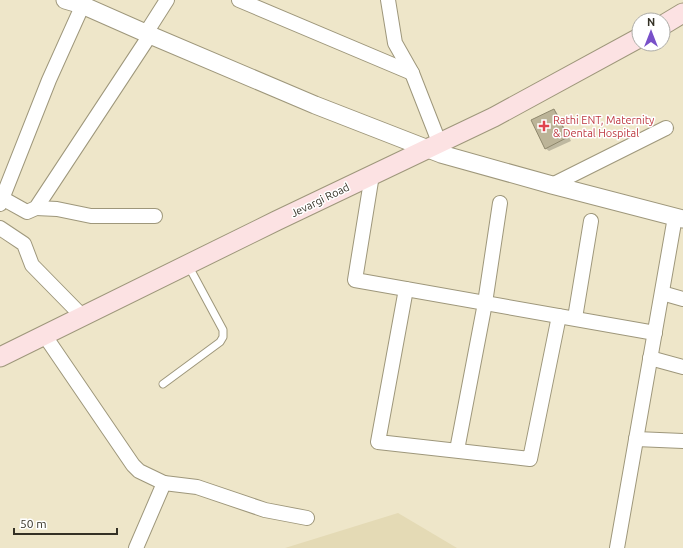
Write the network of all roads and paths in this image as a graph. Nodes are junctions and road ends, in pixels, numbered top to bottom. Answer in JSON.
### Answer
{"nodes":[{"id":1,"x":65,"y":0,"type":"edge"},
{"id":2,"x":167,"y":0,"type":"edge"},
{"id":3,"x":239,"y":0,"type":"edge"},
{"id":4,"x":388,"y":0,"type":"edge"},
{"id":5,"x":84,"y":2,"type":"edge"},
{"id":6,"x":683,"y":13,"type":"edge"},
{"id":7,"x":671,"y":20,"type":"edge"},
{"id":8,"x":148,"y":34,"type":"junction"},
{"id":9,"x":631,"y":42,"type":"edge"},
{"id":10,"x":412,"y":73,"type":"junction"},
{"id":11,"x":666,"y":128,"type":"dead end"},
{"id":12,"x":433,"y":145,"type":"junction"},
{"id":13,"x":372,"y":174,"type":"junction"},
{"id":14,"x":552,"y":185,"type":"junction"},
{"id":15,"x":1,"y":201,"type":"edge"},
{"id":16,"x":500,"y":204,"type":"dead end"},
{"id":17,"x":36,"y":208,"type":"junction"},
{"id":18,"x":155,"y":216,"type":"dead end"},
{"id":19,"x":679,"y":218,"type":"edge"},
{"id":20,"x":592,"y":221,"type":"dead end"},
{"id":21,"x":0,"y":228,"type":"edge"},
{"id":22,"x":188,"y":265,"type":"junction"},
{"id":23,"x":406,"y":289,"type":"junction"},
{"id":24,"x":662,"y":293,"type":"junction"},
{"id":25,"x":683,"y":299,"type":"edge"},
{"id":26,"x":485,"y":303,"type":"junction"},
{"id":27,"x":559,"y":316,"type":"junction"},
{"id":28,"x":83,"y":317,"type":"junction"},
{"id":29,"x":575,"y":318,"type":"junction"},
{"id":30,"x":655,"y":333,"type":"junction"},
{"id":31,"x":44,"y":336,"type":"junction"},
{"id":32,"x":0,"y":357,"type":"edge"},
{"id":33,"x":650,"y":358,"type":"junction"},
{"id":34,"x":683,"y":367,"type":"edge"},
{"id":35,"x":163,"y":384,"type":"dead end"},
{"id":36,"x":636,"y":439,"type":"junction"},
{"id":37,"x":683,"y":441,"type":"edge"},
{"id":38,"x":457,"y":450,"type":"junction"},
{"id":39,"x":164,"y":483,"type":"junction"},
{"id":40,"x":307,"y":518,"type":"dead end"},
{"id":41,"x":136,"y":548,"type":"edge"},
{"id":42,"x":617,"y":548,"type":"edge"}],
"edges":[{"from":1,"to":5,"type":"street"},
{"from":2,"to":8,"type":"street"},
{"from":3,"to":10,"type":"street"},
{"from":4,"to":10,"type":"street"},
{"from":5,"to":8,"type":"street"},
{"from":5,"to":15,"type":"street"},
{"from":6,"to":7,"type":"main road"},
{"from":8,"to":12,"type":"street"},
{"from":8,"to":17,"type":"street"},
{"from":9,"to":12,"type":"main road","name":"Jevargi Road"},
{"from":10,"to":12,"type":"street"},
{"from":11,"to":14,"type":"street"},
{"from":12,"to":13,"type":"main road","name":"Jevargi Road"},
{"from":12,"to":14,"type":"street"},
{"from":13,"to":22,"type":"main road","name":"Jevargi Road"},
{"from":13,"to":23,"type":"street"},
{"from":14,"to":19,"type":"street"},
{"from":15,"to":17,"type":"street"},
{"from":16,"to":26,"type":"street"},
{"from":17,"to":18,"type":"street"},
{"from":19,"to":24,"type":"street"},
{"from":20,"to":29,"type":"street"},
{"from":21,"to":28,"type":"street"},
{"from":22,"to":28,"type":"main road","name":"Jevargi Road"},
{"from":22,"to":35,"type":"lane"},
{"from":23,"to":26,"type":"street"},
{"from":23,"to":38,"type":"street"},
{"from":24,"to":25,"type":"street"},
{"from":24,"to":30,"type":"street"},
{"from":26,"to":27,"type":"street"},
{"from":26,"to":38,"type":"street"},
{"from":27,"to":29,"type":"street"},
{"from":27,"to":38,"type":"street"},
{"from":28,"to":31,"type":"main road","name":"Jevargi Road"},
{"from":29,"to":30,"type":"street"},
{"from":30,"to":33,"type":"street"},
{"from":31,"to":32,"type":"main road","name":"Jevargi Road"},
{"from":31,"to":39,"type":"street"},
{"from":33,"to":34,"type":"street"},
{"from":33,"to":36,"type":"street"},
{"from":36,"to":37,"type":"street"},
{"from":36,"to":42,"type":"street"},
{"from":39,"to":40,"type":"street"},
{"from":39,"to":41,"type":"street"}]}
